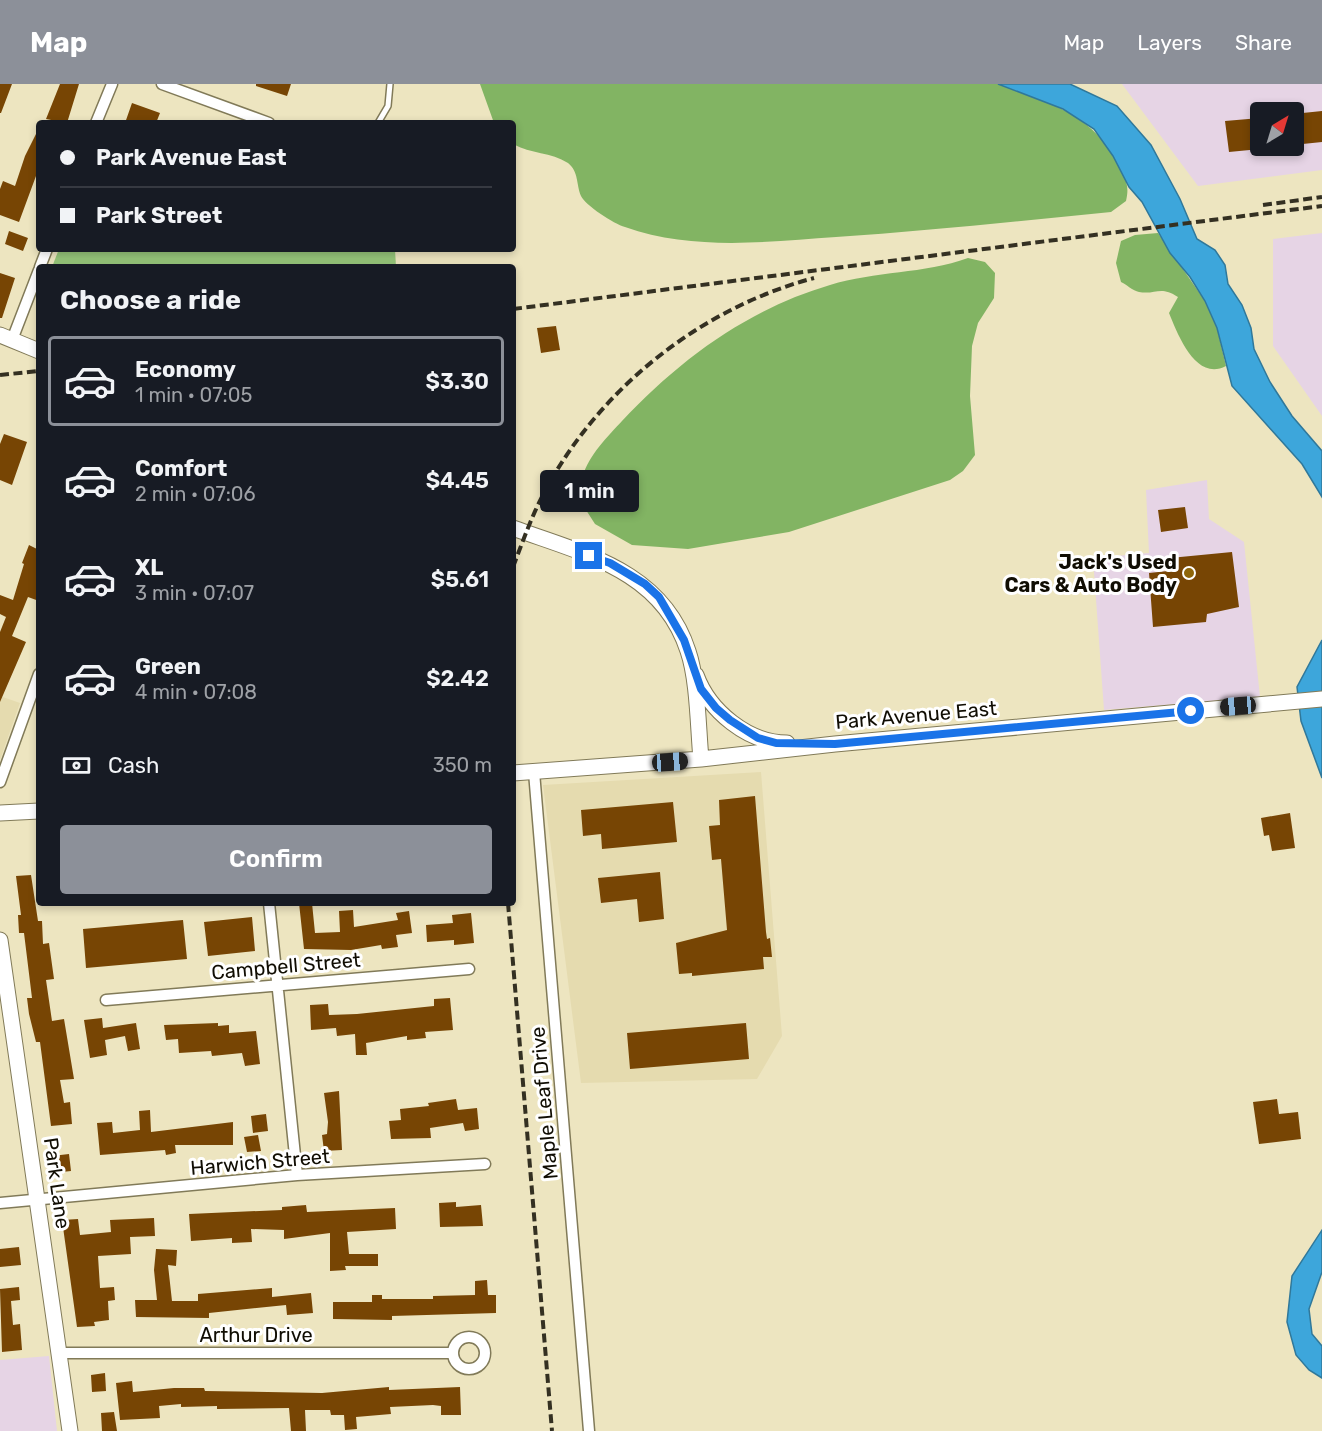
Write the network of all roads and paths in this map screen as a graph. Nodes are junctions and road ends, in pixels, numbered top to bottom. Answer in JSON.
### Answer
{"nodes":[{"id":1,"x":112,"y":84,"type":"edge"},
{"id":2,"x":162,"y":84,"type":"edge"},
{"id":3,"x":390,"y":84,"type":"edge"},
{"id":4,"x":97,"y":120,"type":"edge"},
{"id":5,"x":260,"y":120,"type":"edge"},
{"id":6,"x":380,"y":120,"type":"edge"},
{"id":7,"x":36,"y":276,"type":"edge"},
{"id":8,"x":4,"y":339,"type":"edge"},
{"id":9,"x":36,"y":350,"type":"edge"},
{"id":10,"x":516,"y":529,"type":"edge"},
{"id":11,"x":691,"y":661,"type":"junction"},
{"id":12,"x":36,"y":682,"type":"edge"},
{"id":13,"x":1322,"y":699,"type":"edge"},
{"id":14,"x":835,"y":744,"type":"junction"},
{"id":15,"x":701,"y":759,"type":"junction"},
{"id":16,"x":534,"y":772,"type":"junction"},
{"id":17,"x":516,"y":773,"type":"edge"},
{"id":18,"x":0,"y":782,"type":"edge"},
{"id":19,"x":36,"y":811,"type":"edge"},
{"id":20,"x":0,"y":813,"type":"edge"},
{"id":21,"x":269,"y":906,"type":"edge"},
{"id":22,"x":0,"y":940,"type":"edge"},
{"id":23,"x":469,"y":969,"type":"dead end"},
{"id":24,"x":278,"y":984,"type":"junction"},
{"id":25,"x":106,"y":1000,"type":"dead end"},
{"id":26,"x":485,"y":1164,"type":"dead end"},
{"id":27,"x":297,"y":1175,"type":"junction"},
{"id":28,"x":38,"y":1200,"type":"junction"},
{"id":29,"x":0,"y":1203,"type":"edge"},
{"id":30,"x":59,"y":1353,"type":"junction"},
{"id":31,"x":453,"y":1353,"type":"dead end"},
{"id":32,"x":70,"y":1431,"type":"edge"},
{"id":33,"x":589,"y":1431,"type":"edge"}],
"edges":[{"from":1,"to":4,"type":"street"},
{"from":2,"to":5,"type":"street"},
{"from":3,"to":6,"type":"lane"},
{"from":7,"to":8,"type":"street"},
{"from":8,"to":9,"type":"main road"},
{"from":10,"to":11,"type":"main road"},
{"from":11,"to":14,"type":"main road"},
{"from":11,"to":15,"type":"main road"},
{"from":12,"to":18,"type":"street"},
{"from":13,"to":14,"type":"main road","name":"Park Avenue East"},
{"from":14,"to":15,"type":"main road","name":"Park Avenue East"},
{"from":15,"to":16,"type":"main road","name":"Park Avenue East"},
{"from":16,"to":17,"type":"main road","name":"Park Avenue East"},
{"from":16,"to":33,"type":"street","name":"Maple Leaf Drive"},
{"from":19,"to":20,"type":"main road"},
{"from":21,"to":24,"type":"street"},
{"from":22,"to":28,"type":"main road","name":"Park Lane"},
{"from":23,"to":24,"type":"street","name":"Campbell Street"},
{"from":24,"to":25,"type":"street","name":"Campbell Street"},
{"from":24,"to":27,"type":"street"},
{"from":26,"to":27,"type":"street","name":"Harwich Street"},
{"from":27,"to":28,"type":"street","name":"Harwich Street"},
{"from":28,"to":29,"type":"street","name":"Harwich Street"},
{"from":28,"to":30,"type":"main road","name":"Park Lane"},
{"from":30,"to":31,"type":"street","name":"Arthur Drive"},
{"from":30,"to":32,"type":"main road","name":"Park Lane"}]}
